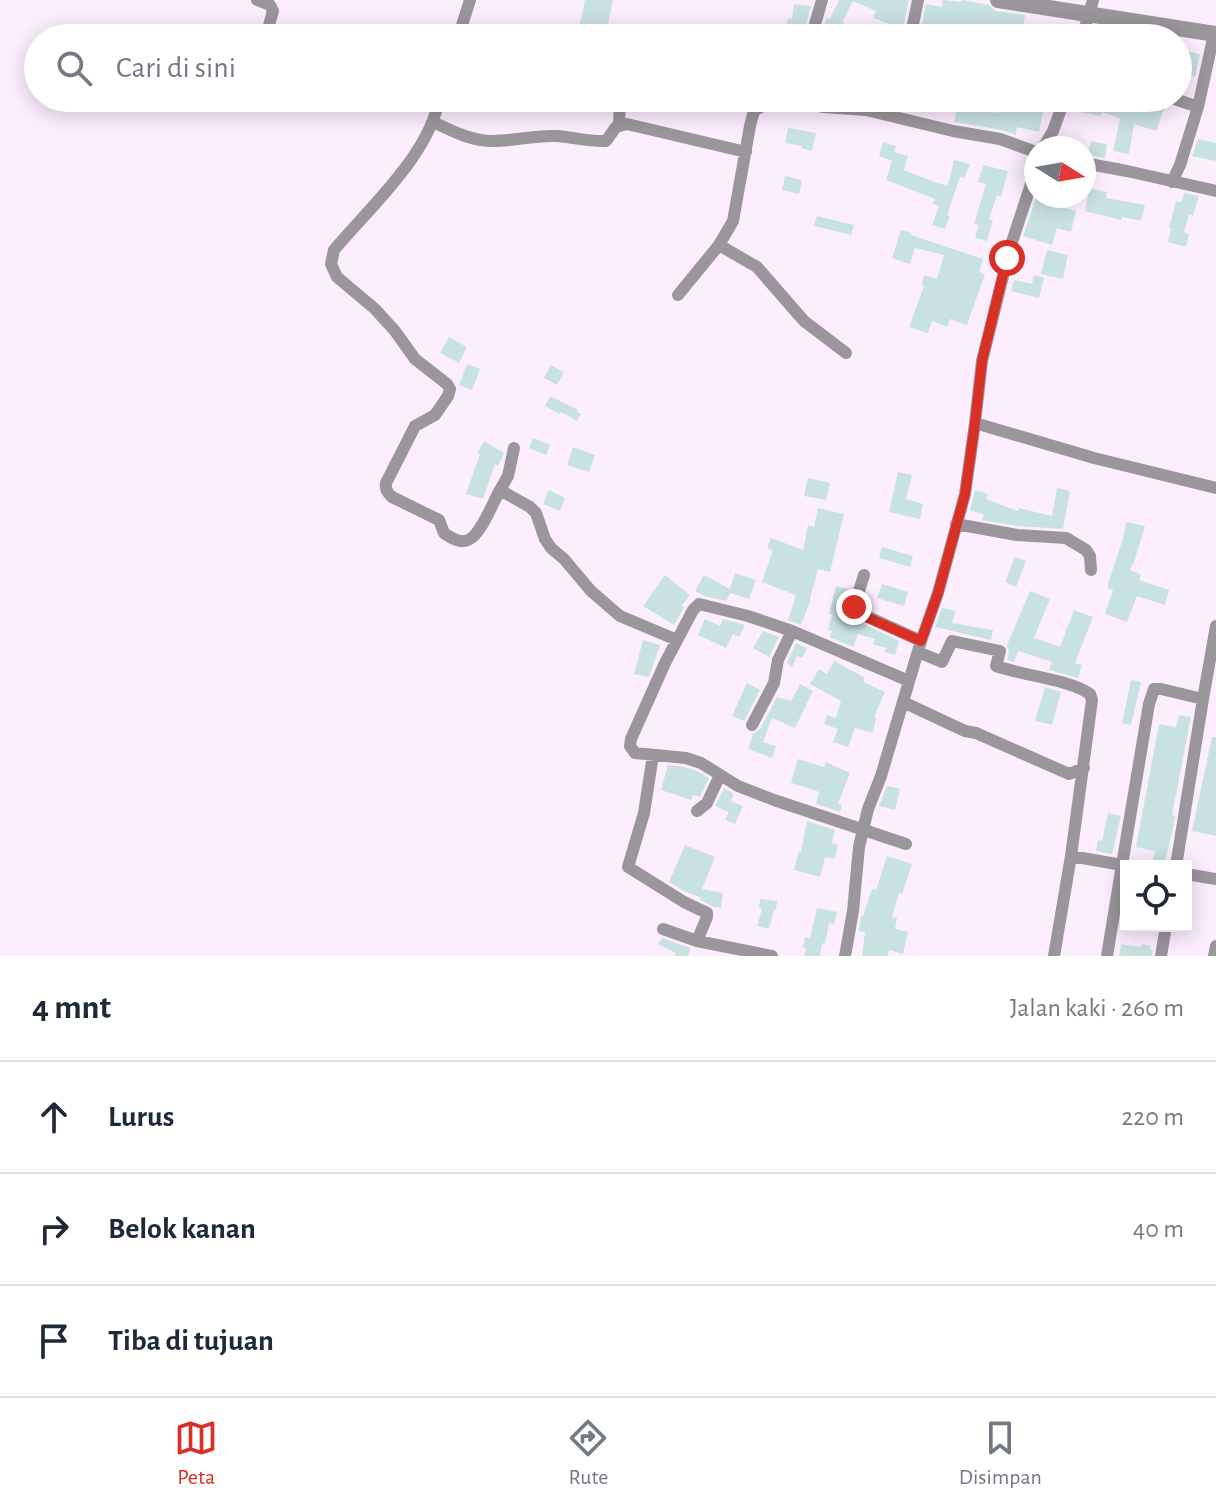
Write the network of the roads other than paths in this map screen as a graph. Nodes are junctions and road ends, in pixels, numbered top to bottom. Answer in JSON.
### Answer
{"nodes":[{"id":1,"x":257,"y":0,"type":"edge"},
{"id":2,"x":470,"y":0,"type":"edge"},
{"id":3,"x":822,"y":0,"type":"edge"},
{"id":4,"x":918,"y":0,"type":"edge"},
{"id":5,"x":999,"y":0,"type":"edge"},
{"id":6,"x":1090,"y":8,"type":"edge"},
{"id":7,"x":269,"y":24,"type":"edge"},
{"id":8,"x":462,"y":24,"type":"edge"},
{"id":9,"x":815,"y":24,"type":"edge"},
{"id":10,"x":913,"y":24,"type":"edge"},
{"id":11,"x":1167,"y":24,"type":"edge"},
{"id":12,"x":1192,"y":29,"type":"edge"},
{"id":13,"x":1215,"y":34,"type":"edge"},
{"id":14,"x":1192,"y":105,"type":"edge"},
{"id":15,"x":1198,"y":107,"type":"junction"},
{"id":16,"x":434,"y":112,"type":"edge"},
{"id":17,"x":620,"y":112,"type":"edge"},
{"id":18,"x":754,"y":112,"type":"edge"},
{"id":19,"x":874,"y":112,"type":"edge"},
{"id":20,"x":1060,"y":112,"type":"edge"},
{"id":21,"x":433,"y":122,"type":"junction"},
{"id":22,"x":619,"y":125,"type":"junction"},
{"id":23,"x":1050,"y":136,"type":"edge"},
{"id":24,"x":1024,"y":148,"type":"edge"},
{"id":25,"x":746,"y":152,"type":"junction"},
{"id":26,"x":1096,"y":165,"type":"edge"},
{"id":27,"x":1172,"y":182,"type":"junction"},
{"id":28,"x":1215,"y":192,"type":"edge"},
{"id":29,"x":1024,"y":206,"type":"edge"},
{"id":30,"x":719,"y":245,"type":"junction"},
{"id":31,"x":678,"y":295,"type":"dead end"},
{"id":32,"x":846,"y":353,"type":"dead end"},
{"id":33,"x":975,"y":423,"type":"junction"},
{"id":34,"x":514,"y":448,"type":"dead end"},
{"id":35,"x":1216,"y":488,"type":"edge"},
{"id":36,"x":500,"y":490,"type":"junction"},
{"id":37,"x":956,"y":524,"type":"junction"},
{"id":38,"x":1091,"y":570,"type":"dead end"},
{"id":39,"x":864,"y":575,"type":"dead end"},
{"id":40,"x":1216,"y":626,"type":"edge"},
{"id":41,"x":792,"y":631,"type":"junction"},
{"id":42,"x":677,"y":640,"type":"junction"},
{"id":43,"x":1215,"y":640,"type":"edge"},
{"id":44,"x":919,"y":647,"type":"junction"},
{"id":45,"x":909,"y":681,"type":"junction"},
{"id":46,"x":1203,"y":699,"type":"junction"},
{"id":47,"x":903,"y":702,"type":"junction"},
{"id":48,"x":752,"y":725,"type":"dead end"},
{"id":49,"x":653,"y":755,"type":"junction"},
{"id":50,"x":1084,"y":768,"type":"junction"},
{"id":51,"x":720,"y":775,"type":"junction"},
{"id":52,"x":697,"y":811,"type":"dead end"},
{"id":53,"x":863,"y":831,"type":"junction"},
{"id":54,"x":906,"y":844,"type":"dead end"},
{"id":55,"x":1071,"y":856,"type":"junction"},
{"id":56,"x":1127,"y":860,"type":"edge"},
{"id":57,"x":1177,"y":860,"type":"edge"},
{"id":58,"x":1120,"y":865,"type":"edge"},
{"id":59,"x":1192,"y":875,"type":"edge"},
{"id":60,"x":1216,"y":879,"type":"edge"},
{"id":61,"x":1120,"y":894,"type":"edge"},
{"id":62,"x":663,"y":929,"type":"dead end"},
{"id":63,"x":1165,"y":932,"type":"edge"},
{"id":64,"x":697,"y":941,"type":"junction"},
{"id":65,"x":1216,"y":946,"type":"edge"},
{"id":66,"x":772,"y":956,"type":"edge"},
{"id":67,"x":845,"y":956,"type":"edge"},
{"id":68,"x":1054,"y":956,"type":"edge"},
{"id":69,"x":1107,"y":956,"type":"edge"},
{"id":70,"x":1161,"y":956,"type":"edge"},
{"id":71,"x":1214,"y":956,"type":"edge"}],
"edges":[{"from":1,"to":7,"type":"street"},
{"from":2,"to":8,"type":"street"},
{"from":3,"to":9,"type":"street"},
{"from":4,"to":10,"type":"street"},
{"from":5,"to":6,"type":"street"},
{"from":6,"to":11,"type":"street"},
{"from":12,"to":13,"type":"street"},
{"from":13,"to":15,"type":"street"},
{"from":14,"to":15,"type":"street"},
{"from":15,"to":27,"type":"street"},
{"from":16,"to":21,"type":"street"},
{"from":17,"to":22,"type":"street"},
{"from":18,"to":25,"type":"street"},
{"from":19,"to":24,"type":"street"},
{"from":20,"to":23,"type":"street"},
{"from":21,"to":22,"type":"street"},
{"from":21,"to":36,"type":"street"},
{"from":22,"to":25,"type":"street"},
{"from":25,"to":30,"type":"street"},
{"from":26,"to":27,"type":"street"},
{"from":27,"to":28,"type":"street"},
{"from":29,"to":33,"type":"street"},
{"from":30,"to":31,"type":"street"},
{"from":30,"to":32,"type":"street"},
{"from":33,"to":35,"type":"street"},
{"from":33,"to":37,"type":"street"},
{"from":34,"to":36,"type":"street"},
{"from":36,"to":42,"type":"street"},
{"from":37,"to":38,"type":"street"},
{"from":37,"to":44,"type":"street"},
{"from":39,"to":44,"type":"street"},
{"from":40,"to":43,"type":"street"},
{"from":41,"to":42,"type":"street"},
{"from":41,"to":45,"type":"street"},
{"from":41,"to":48,"type":"street"},
{"from":42,"to":49,"type":"street"},
{"from":43,"to":46,"type":"street"},
{"from":44,"to":45,"type":"street"},
{"from":44,"to":50,"type":"street"},
{"from":45,"to":47,"type":"street"},
{"from":46,"to":56,"type":"street"},
{"from":46,"to":57,"type":"street"},
{"from":47,"to":50,"type":"street"},
{"from":47,"to":53,"type":"street"},
{"from":49,"to":51,"type":"street"},
{"from":49,"to":64,"type":"street"},
{"from":50,"to":55,"type":"street"},
{"from":51,"to":52,"type":"street"},
{"from":51,"to":53,"type":"street"},
{"from":53,"to":54,"type":"street"},
{"from":53,"to":67,"type":"street"},
{"from":55,"to":58,"type":"street"},
{"from":55,"to":68,"type":"street"},
{"from":59,"to":60,"type":"street"},
{"from":61,"to":69,"type":"street"},
{"from":62,"to":64,"type":"street"},
{"from":63,"to":70,"type":"street"},
{"from":64,"to":66,"type":"street"},
{"from":65,"to":71,"type":"street"}]}
